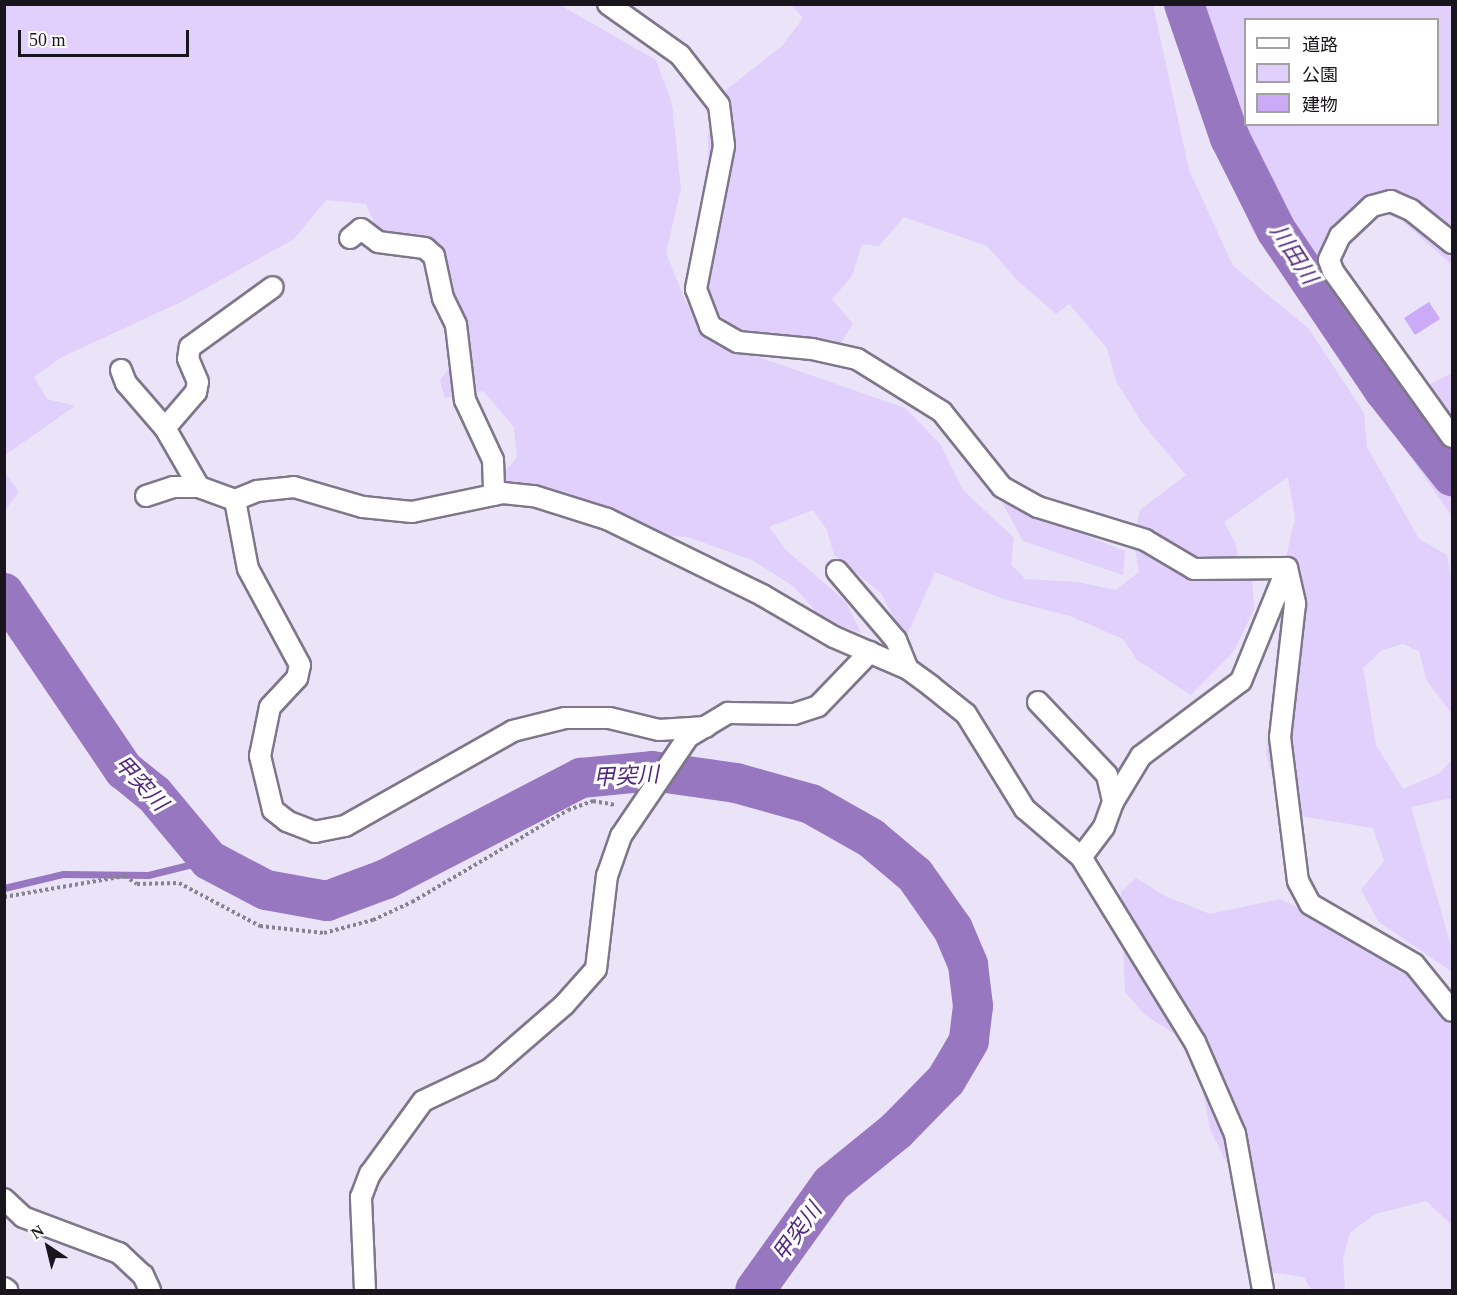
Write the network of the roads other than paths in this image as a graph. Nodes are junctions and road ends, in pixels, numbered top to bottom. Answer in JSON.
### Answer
{"nodes":[{"id":1,"x":608,"y":4,"type":"edge"},
{"id":2,"x":351,"y":238,"type":"dead end"},
{"id":3,"x":1452,"y":243,"type":"edge"},
{"id":4,"x":273,"y":287,"type":"dead end"},
{"id":5,"x":121,"y":370,"type":"dead end"},
{"id":6,"x":165,"y":428,"type":"junction"},
{"id":7,"x":1452,"y":437,"type":"edge"},
{"id":8,"x":199,"y":487,"type":"junction"},
{"id":9,"x":494,"y":495,"type":"junction"},
{"id":10,"x":146,"y":496,"type":"dead end"},
{"id":11,"x":234,"y":501,"type":"junction"},
{"id":12,"x":1287,"y":568,"type":"junction"},
{"id":13,"x":837,"y":571,"type":"dead end"},
{"id":14,"x":870,"y":652,"type":"junction"},
{"id":15,"x":908,"y":669,"type":"junction"},
{"id":16,"x":1038,"y":702,"type":"dead end"},
{"id":17,"x":706,"y":727,"type":"junction"},
{"id":18,"x":1113,"y":802,"type":"junction"},
{"id":19,"x":1081,"y":857,"type":"junction"},
{"id":20,"x":1452,"y":1011,"type":"edge"},
{"id":21,"x":4,"y":1199,"type":"edge"},
{"id":22,"x":150,"y":1290,"type":"edge"},
{"id":23,"x":365,"y":1290,"type":"edge"},
{"id":24,"x":1263,"y":1290,"type":"edge"}],
"edges":[{"from":1,"to":12,"type":"street"},
{"from":2,"to":9,"type":"street"},
{"from":3,"to":7,"type":"street"},
{"from":4,"to":6,"type":"street"},
{"from":5,"to":6,"type":"street"},
{"from":6,"to":8,"type":"street"},
{"from":8,"to":10,"type":"street"},
{"from":8,"to":11,"type":"street"},
{"from":9,"to":11,"type":"street"},
{"from":9,"to":14,"type":"street"},
{"from":11,"to":17,"type":"street"},
{"from":12,"to":18,"type":"street"},
{"from":12,"to":20,"type":"street"},
{"from":13,"to":15,"type":"street"},
{"from":14,"to":15,"type":"street"},
{"from":14,"to":17,"type":"street"},
{"from":15,"to":19,"type":"street"},
{"from":16,"to":18,"type":"street"},
{"from":17,"to":23,"type":"street"},
{"from":18,"to":19,"type":"street"},
{"from":19,"to":24,"type":"street"},
{"from":21,"to":22,"type":"street"}]}
